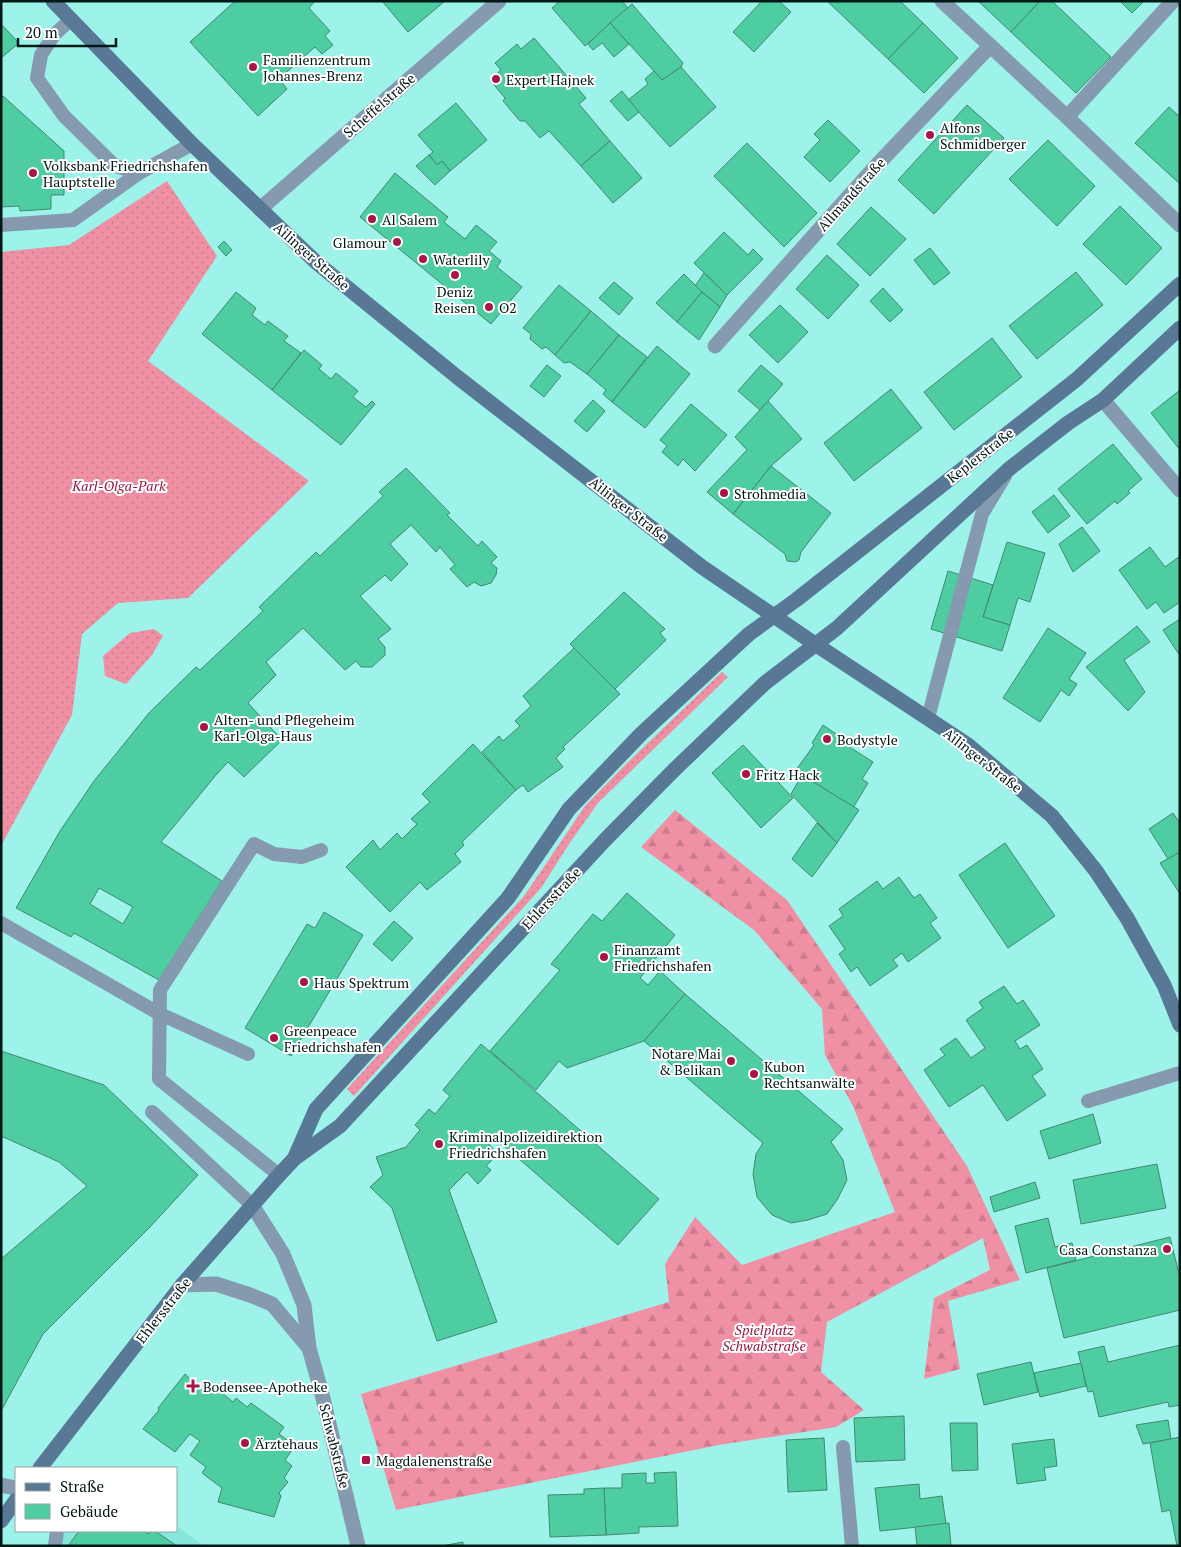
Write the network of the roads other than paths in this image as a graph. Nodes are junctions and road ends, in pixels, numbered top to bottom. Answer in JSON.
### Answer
{"nodes":[{"id":1,"x":53,"y":1,"type":"edge"},
{"id":2,"x":499,"y":1,"type":"edge"},
{"id":3,"x":942,"y":1,"type":"edge"},
{"id":4,"x":1173,"y":1,"type":"edge"},
{"id":5,"x":70,"y":20,"type":"junction"},
{"id":6,"x":990,"y":46,"type":"junction"},
{"id":7,"x":1067,"y":117,"type":"junction"},
{"id":8,"x":192,"y":144,"type":"junction"},
{"id":9,"x":139,"y":173,"type":"junction"},
{"id":10,"x":260,"y":209,"type":"junction"},
{"id":11,"x":1,"y":225,"type":"edge"},
{"id":12,"x":1180,"y":225,"type":"edge"},
{"id":13,"x":1180,"y":284,"type":"edge"},
{"id":14,"x":1180,"y":328,"type":"edge"},
{"id":15,"x":715,"y":346,"type":"dead end"},
{"id":16,"x":1103,"y":400,"type":"junction"},
{"id":17,"x":1009,"y":469,"type":"junction"},
{"id":18,"x":1180,"y":490,"type":"edge"},
{"id":19,"x":773,"y":616,"type":"junction"},
{"id":20,"x":815,"y":644,"type":"junction"},
{"id":21,"x":928,"y":718,"type":"junction"},
{"id":22,"x":321,"y":850,"type":"dead end"},
{"id":23,"x":1,"y":923,"type":"edge"},
{"id":24,"x":160,"y":1014,"type":"junction"},
{"id":25,"x":1180,"y":1025,"type":"edge"},
{"id":26,"x":248,"y":1054,"type":"dead end"},
{"id":27,"x":1180,"y":1073,"type":"edge"},
{"id":28,"x":1088,"y":1101,"type":"dead end"},
{"id":29,"x":152,"y":1112,"type":"dead end"},
{"id":30,"x":294,"y":1159,"type":"junction"},
{"id":31,"x":278,"y":1176,"type":"junction"},
{"id":32,"x":252,"y":1205,"type":"junction"},
{"id":33,"x":182,"y":1285,"type":"junction"},
{"id":34,"x":309,"y":1348,"type":"junction"},
{"id":35,"x":843,"y":1447,"type":"dead end"},
{"id":36,"x":41,"y":1467,"type":"edge"},
{"id":37,"x":1,"y":1485,"type":"edge"},
{"id":38,"x":15,"y":1488,"type":"edge"},
{"id":39,"x":15,"y":1501,"type":"edge"},
{"id":40,"x":1,"y":1521,"type":"edge"},
{"id":41,"x":57,"y":1532,"type":"edge"},
{"id":42,"x":55,"y":1546,"type":"edge"},
{"id":43,"x":358,"y":1546,"type":"edge"},
{"id":44,"x":852,"y":1546,"type":"edge"}],
"edges":[{"from":1,"to":5,"type":"street","name":"Ailinger Straße"},
{"from":2,"to":10,"type":"street","name":"Scheffelstraße"},
{"from":3,"to":6,"type":"street"},
{"from":4,"to":7,"type":"street"},
{"from":5,"to":8,"type":"street","name":"Ailinger Straße"},
{"from":5,"to":9,"type":"lane"},
{"from":6,"to":7,"type":"street"},
{"from":6,"to":15,"type":"street","name":"Allmandstraße"},
{"from":7,"to":12,"type":"street"},
{"from":8,"to":9,"type":"lane"},
{"from":8,"to":10,"type":"street","name":"Ailinger Straße"},
{"from":9,"to":11,"type":"lane"},
{"from":10,"to":19,"type":"street","name":"Ailinger Straße"},
{"from":13,"to":19,"type":"street","name":"Keplerstraße"},
{"from":14,"to":16,"type":"street"},
{"from":16,"to":17,"type":"street"},
{"from":16,"to":18,"type":"street"},
{"from":17,"to":20,"type":"street"},
{"from":17,"to":21,"type":"lane"},
{"from":19,"to":20,"type":"street","name":"Ailinger Straße"},
{"from":19,"to":30,"type":"street","name":"Ehlersstraße"},
{"from":20,"to":21,"type":"street","name":"Ailinger Straße"},
{"from":20,"to":30,"type":"street","name":"Ehlersstraße"},
{"from":21,"to":25,"type":"street","name":"Ailinger Straße"},
{"from":22,"to":24,"type":"lane"},
{"from":23,"to":24,"type":"lane"},
{"from":24,"to":26,"type":"lane"},
{"from":24,"to":31,"type":"lane"},
{"from":27,"to":28,"type":"lane"},
{"from":29,"to":32,"type":"lane"},
{"from":30,"to":31,"type":"street","name":"Ehlersstraße"},
{"from":31,"to":32,"type":"street","name":"Ehlersstraße"},
{"from":32,"to":33,"type":"street","name":"Ehlersstraße"},
{"from":32,"to":34,"type":"street","name":"Schwabstraße"},
{"from":33,"to":34,"type":"street","name":"Schwabstraße"},
{"from":33,"to":36,"type":"street","name":"Ehlersstraße"},
{"from":34,"to":43,"type":"street","name":"Schwabstraße"},
{"from":35,"to":44,"type":"lane"},
{"from":37,"to":38,"type":"street"},
{"from":39,"to":40,"type":"street"},
{"from":41,"to":42,"type":"lane"}]}
